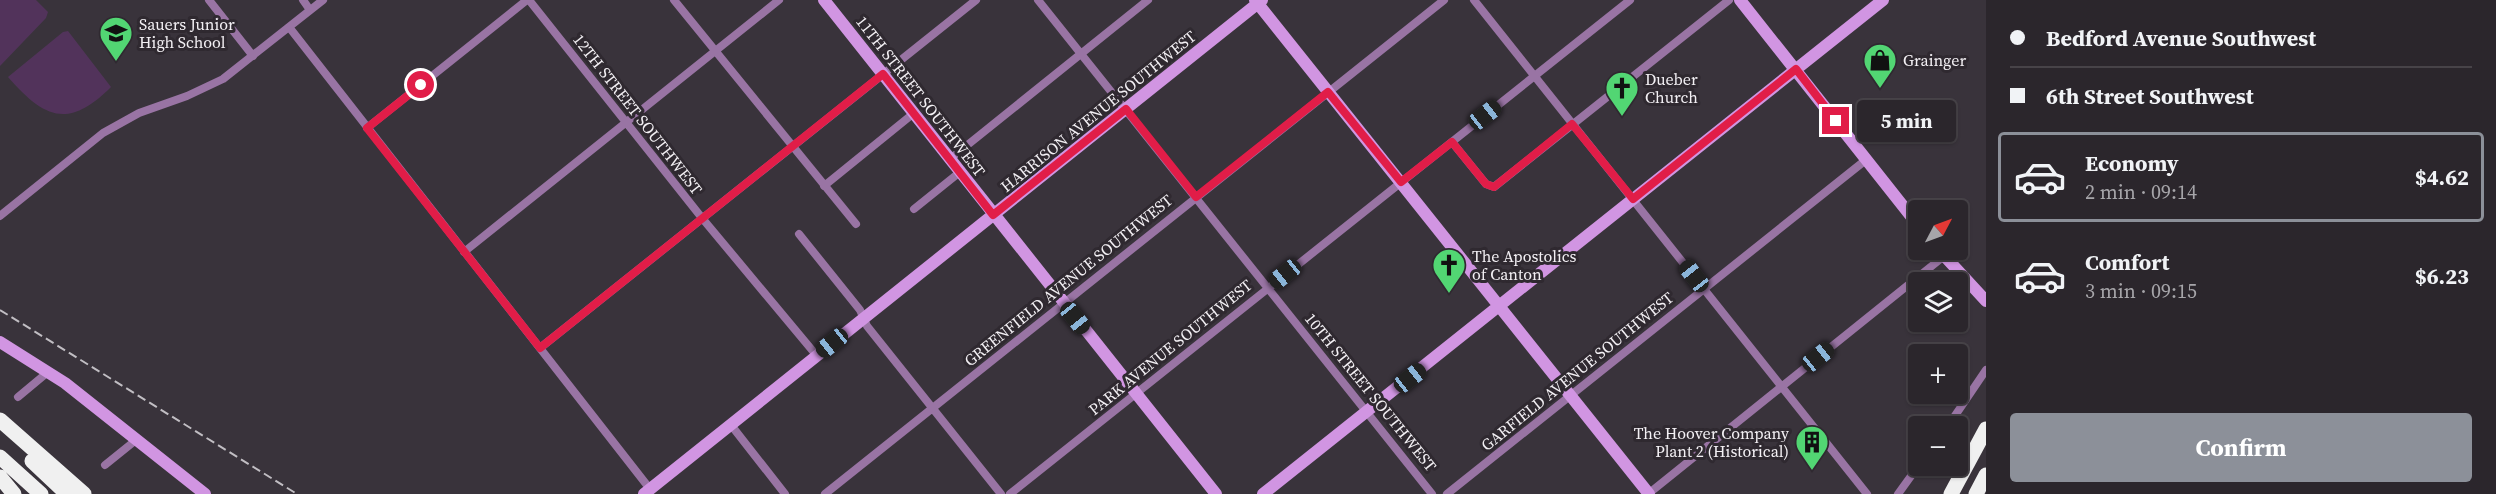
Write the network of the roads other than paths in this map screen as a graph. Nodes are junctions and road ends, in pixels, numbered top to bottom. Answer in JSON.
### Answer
{"nodes":[{"id":1,"x":209,"y":0,"type":"edge"},
{"id":2,"x":303,"y":0,"type":"edge"},
{"id":3,"x":323,"y":0,"type":"edge"},
{"id":4,"x":528,"y":0,"type":"edge"},
{"id":5,"x":674,"y":0,"type":"edge"},
{"id":6,"x":779,"y":0,"type":"edge"},
{"id":7,"x":824,"y":0,"type":"edge"},
{"id":8,"x":976,"y":0,"type":"edge"},
{"id":9,"x":1038,"y":0,"type":"edge"},
{"id":10,"x":1148,"y":0,"type":"edge"},
{"id":11,"x":1444,"y":0,"type":"edge"},
{"id":12,"x":1474,"y":0,"type":"edge"},
{"id":13,"x":1630,"y":0,"type":"edge"},
{"id":14,"x":1729,"y":0,"type":"edge"},
{"id":15,"x":1740,"y":0,"type":"edge"},
{"id":16,"x":1883,"y":0,"type":"edge"},
{"id":17,"x":1258,"y":1,"type":"edge"},
{"id":18,"x":310,"y":10,"type":"junction"},
{"id":19,"x":289,"y":27,"type":"junction"},
{"id":20,"x":715,"y":51,"type":"junction"},
{"id":21,"x":1081,"y":54,"type":"junction"},
{"id":22,"x":254,"y":56,"type":"junction"},
{"id":23,"x":1796,"y":69,"type":"junction"},
{"id":24,"x":883,"y":74,"type":"junction"},
{"id":25,"x":1534,"y":76,"type":"junction"},
{"id":26,"x":1328,"y":92,"type":"junction"},
{"id":27,"x":1126,"y":109,"type":"junction"},
{"id":28,"x":914,"y":113,"type":"junction"},
{"id":29,"x":625,"y":122,"type":"junction"},
{"id":30,"x":1572,"y":124,"type":"junction"},
{"id":31,"x":367,"y":128,"type":"junction"},
{"id":32,"x":1452,"y":142,"type":"junction"},
{"id":33,"x":792,"y":147,"type":"junction"},
{"id":34,"x":950,"y":159,"type":"junction"},
{"id":35,"x":1866,"y":159,"type":"junction"},
{"id":36,"x":960,"y":172,"type":"junction"},
{"id":37,"x":1401,"y":182,"type":"junction"},
{"id":38,"x":824,"y":186,"type":"junction"},
{"id":39,"x":1196,"y":197,"type":"junction"},
{"id":40,"x":1633,"y":199,"type":"junction"},
{"id":41,"x":914,"y":209,"type":"dead end"},
{"id":42,"x":1908,"y":212,"type":"edge"},
{"id":43,"x":993,"y":215,"type":"junction"},
{"id":44,"x":0,"y":216,"type":"edge"},
{"id":45,"x":702,"y":218,"type":"junction"},
{"id":46,"x":856,"y":224,"type":"dead end"},
{"id":47,"x":800,"y":234,"type":"dead end"},
{"id":48,"x":464,"y":252,"type":"junction"},
{"id":49,"x":1933,"y":260,"type":"edge"},
{"id":50,"x":1948,"y":260,"type":"edge"},
{"id":51,"x":1268,"y":288,"type":"junction"},
{"id":52,"x":1704,"y":289,"type":"junction"},
{"id":53,"x":1986,"y":301,"type":"edge"},
{"id":54,"x":1064,"y":303,"type":"junction"},
{"id":55,"x":1499,"y":306,"type":"junction"},
{"id":56,"x":864,"y":318,"type":"junction"},
{"id":57,"x":0,"y":342,"type":"edge"},
{"id":58,"x":540,"y":348,"type":"junction"},
{"id":59,"x":817,"y":356,"type":"junction"},
{"id":60,"x":1986,"y":370,"type":"edge"},
{"id":61,"x":48,"y":372,"type":"junction"},
{"id":62,"x":1783,"y":386,"type":"junction"},
{"id":63,"x":1136,"y":394,"type":"junction"},
{"id":64,"x":1572,"y":396,"type":"junction"},
{"id":65,"x":18,"y":397,"type":"dead end"},
{"id":66,"x":932,"y":408,"type":"junction"},
{"id":67,"x":1367,"y":411,"type":"junction"},
{"id":68,"x":1955,"y":416,"type":"edge"},
{"id":69,"x":0,"y":420,"type":"edge"},
{"id":70,"x":731,"y":424,"type":"junction"},
{"id":71,"x":1986,"y":429,"type":"edge"},
{"id":72,"x":0,"y":432,"type":"edge"},
{"id":73,"x":136,"y":440,"type":"junction"},
{"id":74,"x":0,"y":458,"type":"edge"},
{"id":75,"x":105,"y":465,"type":"dead end"},
{"id":76,"x":1986,"y":475,"type":"edge"},
{"id":77,"x":1911,"y":476,"type":"edge"},
{"id":78,"x":0,"y":477,"type":"edge"},
{"id":79,"x":1986,"y":486,"type":"edge"},
{"id":80,"x":647,"y":492,"type":"edge"},
{"id":81,"x":14,"y":494,"type":"edge"},
{"id":82,"x":41,"y":494,"type":"edge"},
{"id":83,"x":67,"y":494,"type":"edge"},
{"id":84,"x":84,"y":494,"type":"edge"},
{"id":85,"x":204,"y":494,"type":"edge"},
{"id":86,"x":785,"y":494,"type":"edge"},
{"id":87,"x":825,"y":494,"type":"edge"},
{"id":88,"x":1001,"y":494,"type":"edge"},
{"id":89,"x":1010,"y":494,"type":"edge"},
{"id":90,"x":1215,"y":494,"type":"edge"},
{"id":91,"x":1263,"y":494,"type":"edge"},
{"id":92,"x":1432,"y":494,"type":"edge"},
{"id":93,"x":1447,"y":494,"type":"edge"},
{"id":94,"x":1649,"y":494,"type":"edge"},
{"id":95,"x":1867,"y":494,"type":"edge"},
{"id":96,"x":1898,"y":494,"type":"edge"},
{"id":97,"x":1951,"y":494,"type":"edge"},
{"id":98,"x":1978,"y":494,"type":"edge"}],
"edges":[{"from":1,"to":22,"type":"street"},
{"from":2,"to":18,"type":"street"},
{"from":3,"to":18,"type":"street"},
{"from":4,"to":29,"type":"street","name":"12TH STREET SOUTHWEST"},
{"from":4,"to":31,"type":"street"},
{"from":5,"to":20,"type":"street"},
{"from":6,"to":20,"type":"street"},
{"from":7,"to":24,"type":"street","name":"11TH STREET SOUTHWEST"},
{"from":8,"to":24,"type":"street"},
{"from":9,"to":21,"type":"street","name":"10TH STREET SOUTHWEST"},
{"from":10,"to":21,"type":"street"},
{"from":11,"to":26,"type":"street","name":"GREENFIELD AVENUE SOUTHWEST"},
{"from":12,"to":25,"type":"street"},
{"from":13,"to":25,"type":"street","name":"PARK AVENUE SOUTHWEST"},
{"from":14,"to":30,"type":"street"},
{"from":15,"to":23,"type":"street"},
{"from":16,"to":23,"type":"street"},
{"from":17,"to":26,"type":"street"},
{"from":17,"to":27,"type":"street","name":"HARRISON AVENUE SOUTHWEST"},
{"from":18,"to":19,"type":"street"},
{"from":19,"to":22,"type":"street"},
{"from":19,"to":31,"type":"street"},
{"from":20,"to":29,"type":"street"},
{"from":20,"to":33,"type":"street"},
{"from":21,"to":27,"type":"street","name":"10TH STREET SOUTHWEST"},
{"from":21,"to":34,"type":"street"},
{"from":22,"to":44,"type":"street"},
{"from":23,"to":35,"type":"street"},
{"from":23,"to":40,"type":"street"},
{"from":24,"to":28,"type":"street","name":"11TH STREET SOUTHWEST"},
{"from":24,"to":33,"type":"street"},
{"from":25,"to":30,"type":"street"},
{"from":25,"to":32,"type":"street","name":"PARK AVENUE SOUTHWEST"},
{"from":26,"to":37,"type":"street"},
{"from":26,"to":39,"type":"street","name":"GREENFIELD AVENUE SOUTHWEST"},
{"from":27,"to":39,"type":"street","name":"10TH STREET SOUTHWEST"},
{"from":27,"to":43,"type":"street","name":"HARRISON AVENUE SOUTHWEST"},
{"from":28,"to":34,"type":"street","name":"11TH STREET SOUTHWEST"},
{"from":28,"to":38,"type":"street"},
{"from":29,"to":45,"type":"street","name":"12TH STREET SOUTHWEST"},
{"from":29,"to":48,"type":"street"},
{"from":30,"to":32,"type":"street"},
{"from":30,"to":40,"type":"street"},
{"from":31,"to":48,"type":"street"},
{"from":32,"to":37,"type":"street","name":"PARK AVENUE SOUTHWEST"},
{"from":33,"to":38,"type":"street"},
{"from":33,"to":45,"type":"street"},
{"from":34,"to":36,"type":"street","name":"11TH STREET SOUTHWEST"},
{"from":35,"to":42,"type":"street"},
{"from":35,"to":52,"type":"street","name":"GARFIELD AVENUE SOUTHWEST"},
{"from":36,"to":41,"type":"street"},
{"from":36,"to":43,"type":"street","name":"11TH STREET SOUTHWEST"},
{"from":37,"to":51,"type":"street","name":"PARK AVENUE SOUTHWEST"},
{"from":37,"to":55,"type":"street"},
{"from":38,"to":46,"type":"street"},
{"from":39,"to":51,"type":"street","name":"10TH STREET SOUTHWEST"},
{"from":39,"to":54,"type":"street","name":"GREENFIELD AVENUE SOUTHWEST"},
{"from":40,"to":52,"type":"street"},
{"from":40,"to":55,"type":"street"},
{"from":43,"to":54,"type":"street","name":"11TH STREET SOUTHWEST"},
{"from":43,"to":56,"type":"street","name":"HARRISON AVENUE SOUTHWEST"},
{"from":45,"to":58,"type":"street"},
{"from":45,"to":59,"type":"street","name":"12TH STREET SOUTHWEST"},
{"from":47,"to":56,"type":"street"},
{"from":48,"to":58,"type":"street"},
{"from":49,"to":62,"type":"street"},
{"from":50,"to":53,"type":"street"},
{"from":51,"to":63,"type":"street","name":"PARK AVENUE SOUTHWEST"},
{"from":51,"to":67,"type":"street","name":"10TH STREET SOUTHWEST"},
{"from":52,"to":62,"type":"street"},
{"from":52,"to":64,"type":"street","name":"GARFIELD AVENUE SOUTHWEST"},
{"from":54,"to":63,"type":"street","name":"11TH STREET SOUTHWEST"},
{"from":54,"to":66,"type":"street","name":"GREENFIELD AVENUE SOUTHWEST"},
{"from":55,"to":64,"type":"street"},
{"from":55,"to":67,"type":"street"},
{"from":56,"to":59,"type":"street","name":"HARRISON AVENUE SOUTHWEST"},
{"from":56,"to":66,"type":"street"},
{"from":57,"to":61,"type":"street"},
{"from":58,"to":80,"type":"street"},
{"from":59,"to":70,"type":"street","name":"HARRISON AVENUE SOUTHWEST"},
{"from":60,"to":68,"type":"street"},
{"from":61,"to":65,"type":"street"},
{"from":61,"to":73,"type":"street"},
{"from":62,"to":94,"type":"street"},
{"from":62,"to":95,"type":"street"},
{"from":63,"to":89,"type":"street","name":"PARK AVENUE SOUTHWEST"},
{"from":63,"to":90,"type":"street","name":"11TH STREET SOUTHWEST"},
{"from":64,"to":93,"type":"street","name":"GARFIELD AVENUE SOUTHWEST"},
{"from":64,"to":94,"type":"street"},
{"from":66,"to":87,"type":"street","name":"GREENFIELD AVENUE SOUTHWEST"},
{"from":66,"to":88,"type":"street"},
{"from":67,"to":91,"type":"street"},
{"from":67,"to":92,"type":"street","name":"10TH STREET SOUTHWEST"},
{"from":69,"to":84,"type":"highway"},
{"from":70,"to":80,"type":"street","name":"HARRISON AVENUE SOUTHWEST"},
{"from":70,"to":86,"type":"street"},
{"from":71,"to":97,"type":"highway"},
{"from":72,"to":83,"type":"highway"},
{"from":73,"to":75,"type":"street"},
{"from":73,"to":85,"type":"street"},
{"from":74,"to":82,"type":"highway"},
{"from":76,"to":98,"type":"highway"},
{"from":77,"to":96,"type":"street"},
{"from":78,"to":81,"type":"highway"},
{"from":79,"to":98,"type":"highway"}]}
